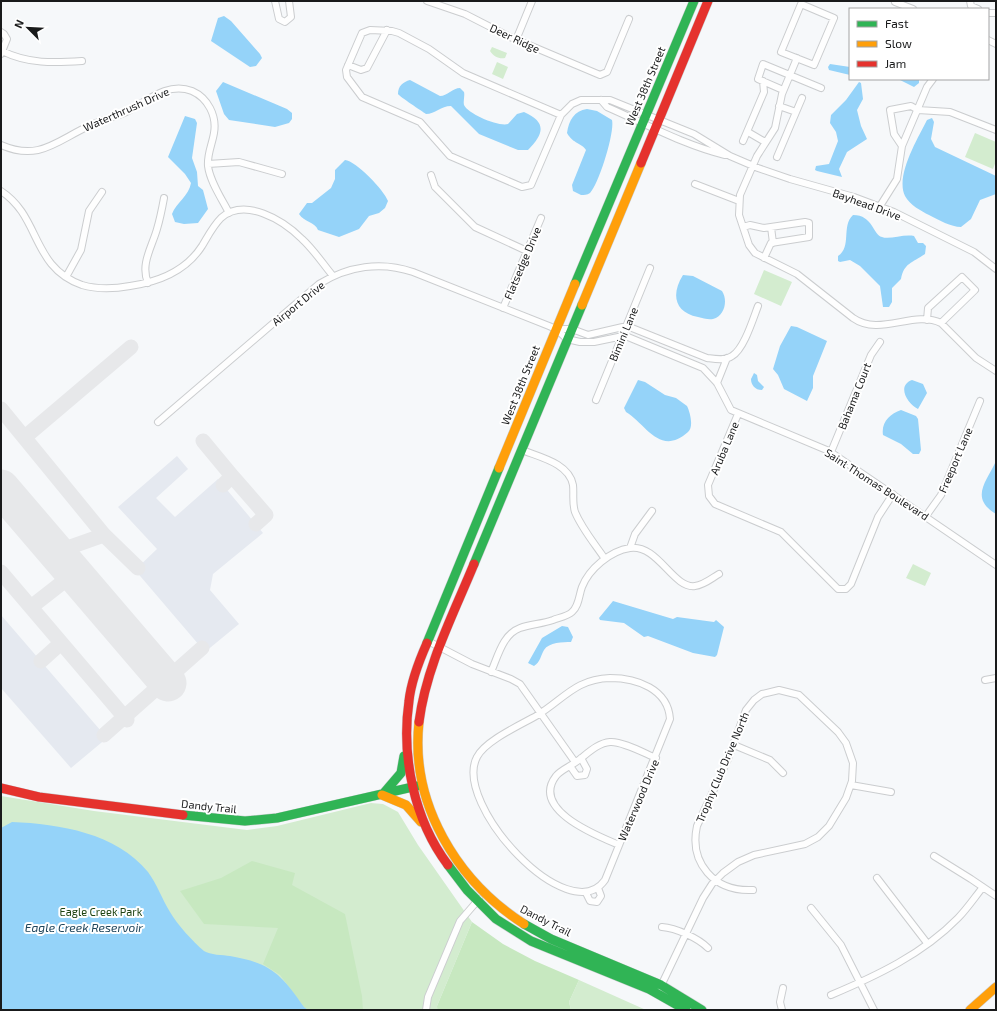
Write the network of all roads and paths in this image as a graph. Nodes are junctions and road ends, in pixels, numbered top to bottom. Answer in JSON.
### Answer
{"nodes":[{"id":1,"x":275,"y":1,"type":"edge"},
{"id":2,"x":289,"y":1,"type":"edge"},
{"id":3,"x":427,"y":1,"type":"edge"},
{"id":4,"x":532,"y":1,"type":"edge"},
{"id":5,"x":694,"y":1,"type":"edge"},
{"id":6,"x":708,"y":1,"type":"edge"},
{"id":7,"x":970,"y":1,"type":"edge"},
{"id":8,"x":895,"y":2,"type":"edge"},
{"id":9,"x":910,"y":8,"type":"edge"},
{"id":10,"x":976,"y":8,"type":"edge"},
{"id":11,"x":629,"y":19,"type":"dead end"},
{"id":12,"x":387,"y":30,"type":"junction"},
{"id":13,"x":1,"y":32,"type":"edge"},
{"id":14,"x":516,"y":40,"type":"junction"},
{"id":15,"x":2,"y":53,"type":"edge"},
{"id":16,"x":797,"y":58,"type":"junction"},
{"id":17,"x":82,"y":61,"type":"dead end"},
{"id":18,"x":348,"y":65,"type":"junction"},
{"id":19,"x":789,"y":75,"type":"junction"},
{"id":20,"x":932,"y":80,"type":"edge"},
{"id":21,"x":763,"y":81,"type":"junction"},
{"id":22,"x":821,"y":88,"type":"dead end"},
{"id":23,"x":783,"y":90,"type":"junction"},
{"id":24,"x":802,"y":98,"type":"dead end"},
{"id":25,"x":601,"y":100,"type":"junction"},
{"id":26,"x":779,"y":106,"type":"junction"},
{"id":27,"x":918,"y":110,"type":"junction"},
{"id":28,"x":796,"y":112,"type":"junction"},
{"id":29,"x":647,"y":114,"type":"junction"},
{"id":30,"x":561,"y":115,"type":"junction"},
{"id":31,"x":659,"y":119,"type":"junction"},
{"id":32,"x":643,"y":123,"type":"junction"},
{"id":33,"x":655,"y":129,"type":"junction"},
{"id":34,"x":996,"y":130,"type":"edge"},
{"id":35,"x":748,"y":132,"type":"junction"},
{"id":36,"x":743,"y":141,"type":"dead end"},
{"id":37,"x":765,"y":142,"type":"junction"},
{"id":38,"x":1,"y":145,"type":"edge"},
{"id":39,"x":902,"y":146,"type":"junction"},
{"id":40,"x":730,"y":156,"type":"junction"},
{"id":41,"x":777,"y":156,"type":"dead end"},
{"id":42,"x":208,"y":164,"type":"junction"},
{"id":43,"x":752,"y":166,"type":"junction"},
{"id":44,"x":282,"y":174,"type":"dead end"},
{"id":45,"x":431,"y":175,"type":"dead end"},
{"id":46,"x":695,"y":184,"type":"dead end"},
{"id":47,"x":1,"y":191,"type":"edge"},
{"id":48,"x":102,"y":192,"type":"dead end"},
{"id":49,"x":164,"y":198,"type":"dead end"},
{"id":50,"x":739,"y":201,"type":"junction"},
{"id":51,"x":880,"y":206,"type":"junction"},
{"id":52,"x":229,"y":213,"type":"junction"},
{"id":53,"x":541,"y":218,"type":"dead end"},
{"id":54,"x":743,"y":227,"type":"junction"},
{"id":55,"x":772,"y":227,"type":"junction"},
{"id":56,"x":773,"y":243,"type":"junction"},
{"id":57,"x":527,"y":251,"type":"junction"},
{"id":58,"x":764,"y":258,"type":"junction"},
{"id":59,"x":650,"y":268,"type":"dead end"},
{"id":60,"x":996,"y":269,"type":"edge"},
{"id":61,"x":333,"y":276,"type":"junction"},
{"id":62,"x":66,"y":277,"type":"junction"},
{"id":63,"x":148,"y":283,"type":"junction"},
{"id":64,"x":758,"y":306,"type":"dead end"},
{"id":65,"x":503,"y":308,"type":"junction"},
{"id":66,"x":927,"y":320,"type":"junction"},
{"id":67,"x":941,"y":323,"type":"junction"},
{"id":68,"x":627,"y":326,"type":"junction"},
{"id":69,"x":572,"y":328,"type":"junction"},
{"id":70,"x":556,"y":329,"type":"junction"},
{"id":71,"x":623,"y":336,"type":"junction"},
{"id":72,"x":567,"y":339,"type":"junction"},
{"id":73,"x":880,"y":342,"type":"dead end"},
{"id":74,"x":707,"y":358,"type":"junction"},
{"id":75,"x":727,"y":358,"type":"junction"},
{"id":76,"x":703,"y":368,"type":"junction"},
{"id":77,"x":996,"y":371,"type":"edge"},
{"id":78,"x":717,"y":383,"type":"junction"},
{"id":79,"x":596,"y":400,"type":"dead end"},
{"id":80,"x":980,"y":401,"type":"dead end"},
{"id":81,"x":738,"y":414,"type":"junction"},
{"id":82,"x":158,"y":422,"type":"dead end"},
{"id":83,"x":522,"y":450,"type":"junction"},
{"id":84,"x":831,"y":452,"type":"junction"},
{"id":85,"x":893,"y":494,"type":"junction"},
{"id":86,"x":652,"y":510,"type":"dead end"},
{"id":87,"x":926,"y":516,"type":"junction"},
{"id":88,"x":630,"y":548,"type":"junction"},
{"id":89,"x":605,"y":559,"type":"junction"},
{"id":90,"x":996,"y":565,"type":"edge"},
{"id":91,"x":719,"y":574,"type":"dead end"},
{"id":92,"x":428,"y":641,"type":"junction"},
{"id":93,"x":440,"y":646,"type":"junction"},
{"id":94,"x":491,"y":672,"type":"junction"},
{"id":95,"x":996,"y":678,"type":"edge"},
{"id":96,"x":986,"y":680,"type":"dead end"},
{"id":97,"x":541,"y":713,"type":"junction"},
{"id":98,"x":407,"y":732,"type":"junction"},
{"id":99,"x":734,"y":745,"type":"junction"},
{"id":100,"x":581,"y":758,"type":"junction"},
{"id":101,"x":656,"y":758,"type":"junction"},
{"id":102,"x":575,"y":762,"type":"junction"},
{"id":103,"x":570,"y":766,"type":"junction"},
{"id":104,"x":783,"y":772,"type":"dead end"},
{"id":105,"x":422,"y":784,"type":"junction"},
{"id":106,"x":851,"y":786,"type":"junction"},
{"id":107,"x":413,"y":787,"type":"junction"},
{"id":108,"x":1,"y":788,"type":"edge"},
{"id":109,"x":891,"y":792,"type":"dead end"},
{"id":110,"x":382,"y":795,"type":"junction"},
{"id":111,"x":425,"y":827,"type":"junction"},
{"id":112,"x":619,"y":845,"type":"junction"},
{"id":113,"x":934,"y":856,"type":"dead end"},
{"id":114,"x":877,"y":878,"type":"dead end"},
{"id":115,"x":716,"y":880,"type":"junction"},
{"id":116,"x":983,"y":886,"type":"junction"},
{"id":117,"x":753,"y":890,"type":"dead end"},
{"id":118,"x":484,"y":894,"type":"junction"},
{"id":119,"x":996,"y":896,"type":"edge"},
{"id":120,"x":476,"y":901,"type":"junction"},
{"id":121,"x":811,"y":908,"type":"dead end"},
{"id":122,"x":662,"y":927,"type":"dead end"},
{"id":123,"x":686,"y":935,"type":"junction"},
{"id":124,"x":927,"y":943,"type":"junction"},
{"id":125,"x":708,"y":948,"type":"dead end"},
{"id":126,"x":861,"y":983,"type":"junction"},
{"id":127,"x":996,"y":987,"type":"edge"},
{"id":128,"x":783,"y":988,"type":"dead end"},
{"id":129,"x":660,"y":989,"type":"junction"},
{"id":130,"x":831,"y":995,"type":"dead end"},
{"id":131,"x":426,"y":1010,"type":"edge"},
{"id":132,"x":686,"y":1010,"type":"edge"},
{"id":133,"x":702,"y":1010,"type":"edge"},
{"id":134,"x":782,"y":1010,"type":"edge"},
{"id":135,"x":874,"y":1010,"type":"edge"},
{"id":136,"x":970,"y":1010,"type":"edge"}],
"edges":[{"from":1,"to":2,"type":"street"},
{"from":3,"to":14,"type":"street","name":"Deer Ridge"},
{"from":4,"to":14,"type":"street"},
{"from":5,"to":29,"type":"main road","name":"West 38th Street"},
{"from":6,"to":31,"type":"main road"},
{"from":7,"to":10,"type":"street"},
{"from":8,"to":9,"type":"street"},
{"from":11,"to":14,"type":"street","name":"Deer Ridge"},
{"from":12,"to":18,"type":"street"},
{"from":12,"to":18,"type":"street"},
{"from":12,"to":30,"type":"street"},
{"from":13,"to":15,"type":"street"},
{"from":15,"to":17,"type":"street"},
{"from":16,"to":16,"type":"street"},
{"from":16,"to":19,"type":"street"},
{"from":18,"to":30,"type":"street"},
{"from":19,"to":21,"type":"street"},
{"from":19,"to":22,"type":"street"},
{"from":19,"to":23,"type":"street"},
{"from":20,"to":27,"type":"street"},
{"from":21,"to":23,"type":"street"},
{"from":21,"to":35,"type":"street"},
{"from":23,"to":26,"type":"street"},
{"from":24,"to":28,"type":"street"},
{"from":25,"to":29,"type":"street","name":"Bayhead Drive"},
{"from":25,"to":30,"type":"street","name":"Bayhead Drive"},
{"from":25,"to":32,"type":"street","name":"Bayhead Drive"},
{"from":26,"to":28,"type":"street"},
{"from":26,"to":37,"type":"street"},
{"from":27,"to":34,"type":"street"},
{"from":27,"to":39,"type":"street"},
{"from":27,"to":39,"type":"street"},
{"from":28,"to":41,"type":"street"},
{"from":29,"to":31,"type":"street","name":"Bayhead Drive"},
{"from":29,"to":32,"type":"main road","name":"West 38th Street"},
{"from":31,"to":33,"type":"main road"},
{"from":31,"to":40,"type":"street","name":"Bayhead Drive"},
{"from":32,"to":33,"type":"street","name":"Bayhead Drive"},
{"from":32,"to":70,"type":"main road","name":"West 38th Street"},
{"from":33,"to":40,"type":"street","name":"Bayhead Drive"},
{"from":33,"to":69,"type":"main road"},
{"from":35,"to":36,"type":"street"},
{"from":35,"to":37,"type":"street"},
{"from":37,"to":43,"type":"street"},
{"from":38,"to":42,"type":"street","name":"Waterthrush Drive"},
{"from":39,"to":51,"type":"street"},
{"from":40,"to":43,"type":"street","name":"Bayhead Drive"},
{"from":42,"to":44,"type":"street"},
{"from":42,"to":52,"type":"street","name":"Waterthrush Drive"},
{"from":43,"to":50,"type":"street"},
{"from":43,"to":51,"type":"street","name":"Bayhead Drive"},
{"from":45,"to":57,"type":"street"},
{"from":46,"to":50,"type":"street"},
{"from":47,"to":62,"type":"street"},
{"from":48,"to":62,"type":"street"},
{"from":49,"to":63,"type":"street"},
{"from":50,"to":54,"type":"street"},
{"from":51,"to":60,"type":"street","name":"Bayhead Drive"},
{"from":52,"to":61,"type":"street"},
{"from":52,"to":63,"type":"street"},
{"from":53,"to":57,"type":"street","name":"Flatsedge Drive"},
{"from":54,"to":55,"type":"street"},
{"from":54,"to":58,"type":"street"},
{"from":55,"to":56,"type":"street"},
{"from":55,"to":56,"type":"street"},
{"from":56,"to":58,"type":"street"},
{"from":57,"to":65,"type":"street","name":"Flatsedge Drive"},
{"from":58,"to":66,"type":"street"},
{"from":59,"to":68,"type":"street","name":"Bimini Lane"},
{"from":61,"to":65,"type":"street","name":"Airport Drive"},
{"from":61,"to":82,"type":"street","name":"Airport Drive"},
{"from":62,"to":63,"type":"street"},
{"from":64,"to":75,"type":"street"},
{"from":65,"to":70,"type":"street","name":"Airport Drive"},
{"from":66,"to":67,"type":"street"},
{"from":66,"to":67,"type":"street"},
{"from":67,"to":77,"type":"street"},
{"from":68,"to":69,"type":"street"},
{"from":68,"to":71,"type":"street","name":"Bimini Lane"},
{"from":68,"to":74,"type":"street"},
{"from":69,"to":70,"type":"street"},
{"from":69,"to":72,"type":"main road"},
{"from":70,"to":72,"type":"street"},
{"from":70,"to":92,"type":"main road","name":"West 38th Street"},
{"from":71,"to":72,"type":"street"},
{"from":71,"to":76,"type":"street","name":"Saint Thomas Boulevard"},
{"from":71,"to":79,"type":"street","name":"Bimini Lane"},
{"from":72,"to":83,"type":"main road"},
{"from":73,"to":84,"type":"street","name":"Bahama Court"},
{"from":74,"to":75,"type":"street"},
{"from":74,"to":76,"type":"street"},
{"from":75,"to":78,"type":"street"},
{"from":76,"to":78,"type":"street","name":"Saint Thomas Boulevard"},
{"from":78,"to":81,"type":"street","name":"Saint Thomas Boulevard"},
{"from":80,"to":87,"type":"street","name":"Freeport Lane"},
{"from":81,"to":84,"type":"street","name":"Saint Thomas Boulevard"},
{"from":81,"to":85,"type":"street","name":"Aruba Lane"},
{"from":83,"to":89,"type":"street"},
{"from":83,"to":93,"type":"main road"},
{"from":84,"to":85,"type":"street","name":"Saint Thomas Boulevard"},
{"from":85,"to":87,"type":"street","name":"Saint Thomas Boulevard"},
{"from":86,"to":88,"type":"street"},
{"from":87,"to":90,"type":"street","name":"Saint Thomas Boulevard"},
{"from":88,"to":89,"type":"street"},
{"from":88,"to":91,"type":"street"},
{"from":89,"to":94,"type":"street"},
{"from":92,"to":93,"type":"street"},
{"from":92,"to":98,"type":"main road","name":"West 38th Street"},
{"from":93,"to":94,"type":"street"},
{"from":93,"to":105,"type":"main road"},
{"from":94,"to":97,"type":"street"},
{"from":95,"to":96,"type":"street"},
{"from":97,"to":101,"type":"street","name":"Waterwood Drive"},
{"from":97,"to":102,"type":"street"},
{"from":97,"to":112,"type":"street","name":"Waterwood Drive"},
{"from":98,"to":107,"type":"main road","name":"West 38th Street"},
{"from":98,"to":110,"type":"main road"},
{"from":99,"to":104,"type":"street"},
{"from":99,"to":106,"type":"street","name":"Trophy Club Drive North"},
{"from":99,"to":115,"type":"street","name":"Trophy Club Drive North"},
{"from":100,"to":101,"type":"street"},
{"from":100,"to":102,"type":"street"},
{"from":100,"to":103,"type":"street"},
{"from":101,"to":112,"type":"street","name":"Waterwood Drive"},
{"from":102,"to":103,"type":"street"},
{"from":103,"to":112,"type":"street"},
{"from":105,"to":107,"type":"main road","name":"Dandy Trail"},
{"from":105,"to":118,"type":"main road","name":"Dandy Trail"},
{"from":106,"to":109,"type":"street"},
{"from":106,"to":115,"type":"street"},
{"from":107,"to":110,"type":"main road","name":"Dandy Trail"},
{"from":107,"to":111,"type":"main road","name":"Dandy Trail"},
{"from":108,"to":110,"type":"main road","name":"Dandy Trail"},
{"from":110,"to":111,"type":"main road"},
{"from":111,"to":120,"type":"main road","name":"Dandy Trail"},
{"from":113,"to":116,"type":"street"},
{"from":114,"to":124,"type":"street"},
{"from":115,"to":117,"type":"street"},
{"from":115,"to":123,"type":"street"},
{"from":116,"to":119,"type":"street"},
{"from":116,"to":124,"type":"street"},
{"from":118,"to":120,"type":"street"},
{"from":118,"to":129,"type":"main road","name":"Dandy Trail"},
{"from":120,"to":129,"type":"main road","name":"Dandy Trail"},
{"from":120,"to":131,"type":"street"},
{"from":121,"to":126,"type":"street"},
{"from":122,"to":123,"type":"street"},
{"from":123,"to":125,"type":"street"},
{"from":123,"to":129,"type":"street"},
{"from":124,"to":126,"type":"street"},
{"from":126,"to":130,"type":"street"},
{"from":126,"to":135,"type":"street"},
{"from":127,"to":136,"type":"main road"},
{"from":128,"to":134,"type":"street"},
{"from":129,"to":132,"type":"main road","name":"Dandy Trail"},
{"from":129,"to":133,"type":"main road","name":"Dandy Trail"}]}
